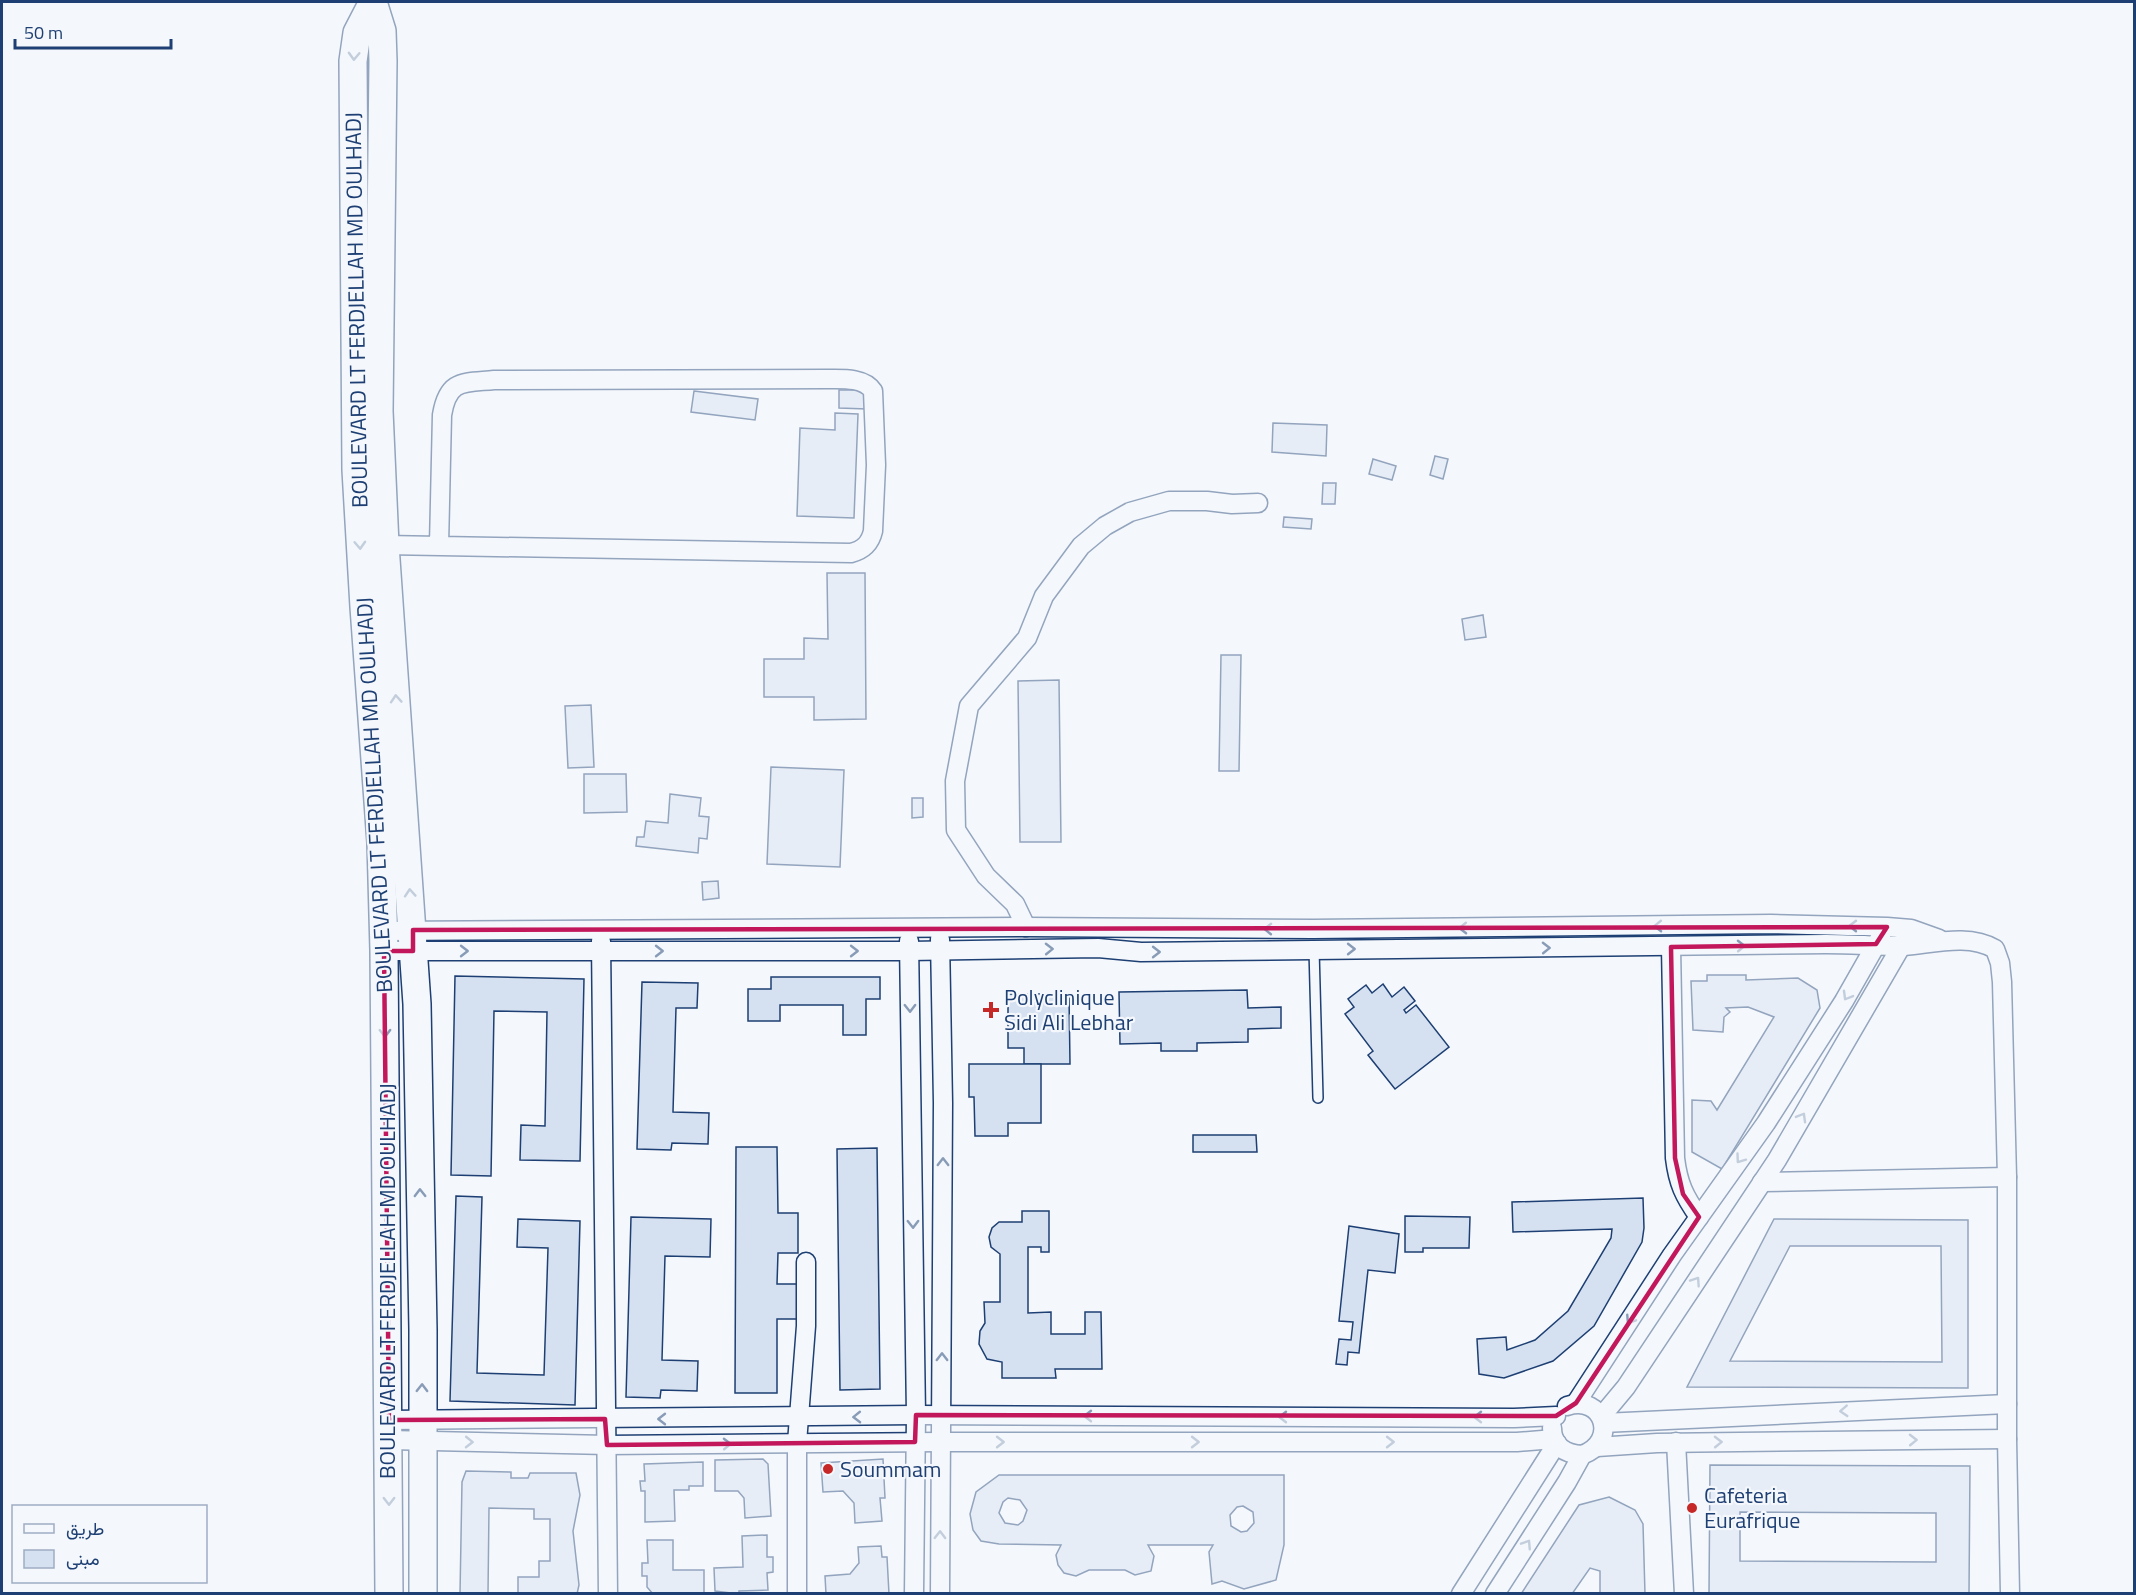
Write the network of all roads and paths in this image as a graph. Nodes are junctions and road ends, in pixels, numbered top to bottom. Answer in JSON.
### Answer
{"nodes":[{"id":1,"x":369,"y":470,"type":"junction"},
{"id":2,"x":1258,"y":503,"type":"dead end"},
{"id":3,"x":385,"y":545,"type":"junction"},
{"id":4,"x":440,"y":545,"type":"junction"},
{"id":5,"x":378,"y":626,"type":"junction"},
{"id":6,"x":1026,"y":927,"type":"junction"},
{"id":7,"x":1887,"y":927,"type":"junction"},
{"id":8,"x":908,"y":928,"type":"junction"},
{"id":9,"x":940,"y":928,"type":"junction"},
{"id":10,"x":1911,"y":929,"type":"junction"},
{"id":11,"x":601,"y":930,"type":"junction"},
{"id":12,"x":384,"y":941,"type":"junction"},
{"id":13,"x":413,"y":941,"type":"junction"},
{"id":14,"x":1946,"y":941,"type":"junction"},
{"id":15,"x":1876,"y":944,"type":"junction"},
{"id":16,"x":1901,"y":946,"type":"junction"},
{"id":17,"x":1671,"y":947,"type":"junction"},
{"id":18,"x":1314,"y":949,"type":"junction"},
{"id":19,"x":601,"y":951,"type":"junction"},
{"id":20,"x":909,"y":951,"type":"junction"},
{"id":21,"x":940,"y":951,"type":"junction"},
{"id":22,"x":1318,"y":1098,"type":"dead end"},
{"id":23,"x":2007,"y":1177,"type":"junction"},
{"id":24,"x":1762,"y":1182,"type":"junction"},
{"id":25,"x":1698,"y":1217,"type":"junction"},
{"id":26,"x":806,"y":1262,"type":"dead end"},
{"id":27,"x":1576,"y":1403,"type":"junction"},
{"id":28,"x":2007,"y":1404,"type":"junction"},
{"id":29,"x":916,"y":1415,"type":"junction"},
{"id":30,"x":941,"y":1416,"type":"junction"},
{"id":31,"x":1556,"y":1416,"type":"junction"},
{"id":32,"x":799,"y":1418,"type":"junction"},
{"id":33,"x":606,"y":1419,"type":"junction"},
{"id":34,"x":1602,"y":1420,"type":"junction"},
{"id":35,"x":389,"y":1430,"type":"junction"},
{"id":36,"x":422,"y":1431,"type":"junction"},
{"id":37,"x":2007,"y":1438,"type":"junction"},
{"id":38,"x":1555,"y":1441,"type":"junction"},
{"id":39,"x":915,"y":1442,"type":"junction"},
{"id":40,"x":941,"y":1442,"type":"junction"},
{"id":41,"x":1676,"y":1442,"type":"junction"},
{"id":42,"x":797,"y":1443,"type":"junction"},
{"id":43,"x":607,"y":1445,"type":"junction"},
{"id":44,"x":1589,"y":1451,"type":"junction"},
{"id":45,"x":389,"y":1593,"type":"edge"},
{"id":46,"x":423,"y":1593,"type":"edge"},
{"id":47,"x":608,"y":1593,"type":"edge"},
{"id":48,"x":796,"y":1593,"type":"edge"},
{"id":49,"x":914,"y":1593,"type":"edge"},
{"id":50,"x":940,"y":1593,"type":"edge"},
{"id":51,"x":1461,"y":1593,"type":"edge"},
{"id":52,"x":1495,"y":1593,"type":"edge"},
{"id":53,"x":1684,"y":1593,"type":"edge"},
{"id":54,"x":2010,"y":1593,"type":"edge"}],
"edges":[{"from":1,"to":1,"type":"street","name":"BOULEVARD LT FERDJELLAH MD OULHADJ","one_way":true},
{"from":1,"to":3,"type":"street","name":"BOULEVARD LT FERDJELLAH MD OULHADJ"},
{"from":1,"to":5,"type":"street","name":"BOULEVARD LT FERDJELLAH MD OULHADJ","one_way":true},
{"from":2,"to":6,"type":"street"},
{"from":3,"to":4,"type":"street"},
{"from":3,"to":5,"type":"street","name":"BOULEVARD LT FERDJELLAH MD OULHADJ"},
{"from":4,"to":4,"type":"street"},
{"from":5,"to":12,"type":"street","name":"BOULEVARD LT FERDJELLAH MD OULHADJ"},
{"from":13,"to":5,"type":"street","name":"BOULEVARD LT FERDJELLAH MD OULHADJ","one_way":true},
{"from":7,"to":6,"type":"street","one_way":true},
{"from":6,"to":9,"type":"street"},
{"from":7,"to":10,"type":"street"},
{"from":7,"to":15,"type":"street"},
{"from":8,"to":9,"type":"street"},
{"from":8,"to":11,"type":"street"},
{"from":8,"to":20,"type":"street"},
{"from":9,"to":21,"type":"street"},
{"from":10,"to":14,"type":"street"},
{"from":10,"to":16,"type":"street"},
{"from":11,"to":13,"type":"street"},
{"from":11,"to":19,"type":"street"},
{"from":12,"to":13,"type":"street"},
{"from":12,"to":35,"type":"street","name":"BOULEVARD LT FERDJELLAH MD OULHADJ","one_way":true},
{"from":13,"to":19,"type":"street","one_way":true},
{"from":36,"to":13,"type":"street","name":"BOULEVARD LT FERDJELLAH MD OULHADJ","one_way":true},
{"from":14,"to":16,"type":"street"},
{"from":14,"to":23,"type":"street"},
{"from":15,"to":16,"type":"street"},
{"from":17,"to":15,"type":"street","one_way":true},
{"from":15,"to":25,"type":"street","one_way":true},
{"from":24,"to":16,"type":"street","one_way":true},
{"from":18,"to":17,"type":"street","one_way":true},
{"from":17,"to":25,"type":"street"},
{"from":21,"to":18,"type":"street","one_way":true},
{"from":18,"to":22,"type":"lane"},
{"from":19,"to":20,"type":"street","one_way":true},
{"from":19,"to":33,"type":"street"},
{"from":20,"to":21,"type":"street"},
{"from":20,"to":29,"type":"street","one_way":true},
{"from":30,"to":21,"type":"street","one_way":true},
{"from":23,"to":24,"type":"street"},
{"from":23,"to":28,"type":"street"},
{"from":34,"to":24,"type":"street","one_way":true},
{"from":25,"to":27,"type":"street","one_way":true},
{"from":26,"to":32,"type":"street"},
{"from":27,"to":31,"type":"street"},
{"from":27,"to":34,"type":"street"},
{"from":28,"to":34,"type":"street","one_way":true},
{"from":28,"to":37,"type":"street"},
{"from":29,"to":30,"type":"street"},
{"from":29,"to":32,"type":"street","one_way":true},
{"from":29,"to":39,"type":"street"},
{"from":31,"to":30,"type":"street","one_way":true},
{"from":30,"to":40,"type":"street"},
{"from":31,"to":38,"type":"street"},
{"from":32,"to":33,"type":"street","one_way":true},
{"from":32,"to":42,"type":"street"},
{"from":33,"to":36,"type":"street"},
{"from":33,"to":43,"type":"street"},
{"from":34,"to":44,"type":"street"},
{"from":35,"to":36,"type":"street"},
{"from":35,"to":45,"type":"street","name":"BOULEVARD LT FERDJELLAH MD OULHADJ","one_way":true},
{"from":36,"to":43,"type":"street","one_way":true},
{"from":36,"to":46,"type":"street","name":"BOULEVARD LT FERDJELLAH MD OULHADJ"},
{"from":41,"to":37,"type":"street","one_way":true},
{"from":37,"to":54,"type":"street"},
{"from":40,"to":38,"type":"street","one_way":true},
{"from":38,"to":44,"type":"street"},
{"from":38,"to":51,"type":"street"},
{"from":39,"to":40,"type":"street"},
{"from":39,"to":42,"type":"street"},
{"from":39,"to":49,"type":"street"},
{"from":50,"to":40,"type":"street","one_way":true},
{"from":41,"to":44,"type":"street"},
{"from":41,"to":53,"type":"street"},
{"from":43,"to":42,"type":"street","one_way":true},
{"from":42,"to":48,"type":"street"},
{"from":43,"to":47,"type":"street"},
{"from":52,"to":44,"type":"street","one_way":true}]}
